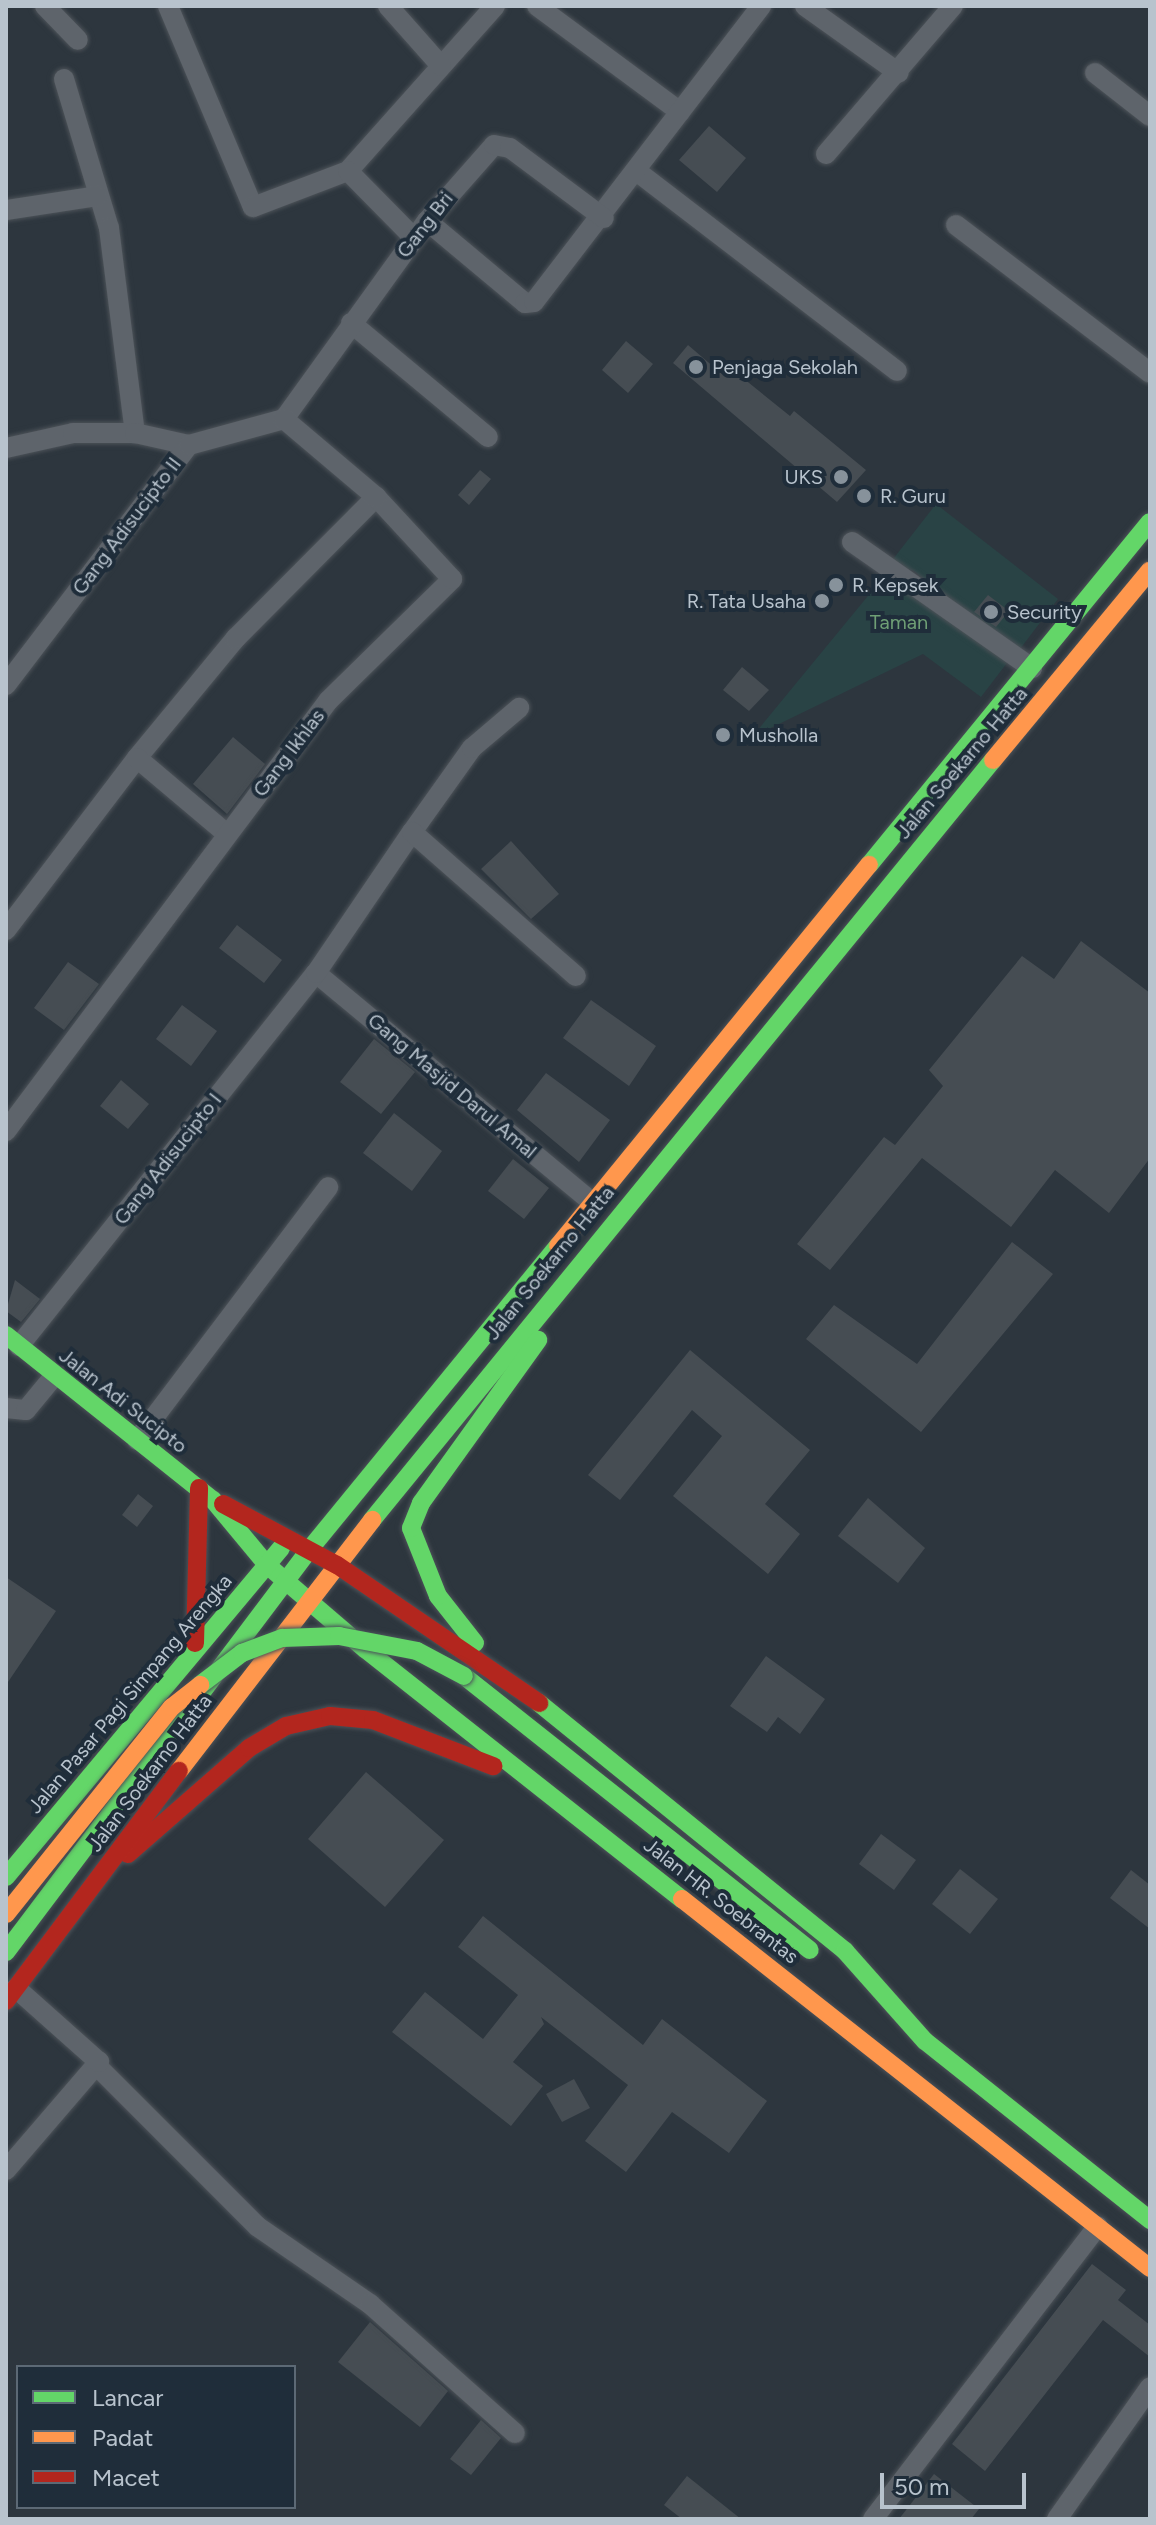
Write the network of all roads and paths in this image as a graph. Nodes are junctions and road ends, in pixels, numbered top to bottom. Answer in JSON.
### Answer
{"nodes":[{"id":1,"x":45,"y":6,"type":"edge"},
{"id":2,"x":168,"y":6,"type":"edge"},
{"id":3,"x":388,"y":6,"type":"edge"},
{"id":4,"x":495,"y":6,"type":"edge"},
{"id":5,"x":537,"y":6,"type":"edge"},
{"id":6,"x":761,"y":6,"type":"edge"},
{"id":7,"x":805,"y":6,"type":"edge"},
{"id":8,"x":953,"y":6,"type":"edge"},
{"id":9,"x":78,"y":40,"type":"dead end"},
{"id":10,"x":441,"y":66,"type":"junction"},
{"id":11,"x":899,"y":73,"type":"junction"},
{"id":12,"x":1095,"y":73,"type":"dead end"},
{"id":13,"x":64,"y":79,"type":"dead end"},
{"id":14,"x":680,"y":112,"type":"junction"},
{"id":15,"x":1150,"y":116,"type":"edge"},
{"id":16,"x":826,"y":154,"type":"dead end"},
{"id":17,"x":348,"y":171,"type":"junction"},
{"id":18,"x":639,"y":173,"type":"junction"},
{"id":19,"x":97,"y":196,"type":"junction"},
{"id":20,"x":6,"y":210,"type":"edge"},
{"id":21,"x":604,"y":218,"type":"junction"},
{"id":22,"x":427,"y":221,"type":"junction"},
{"id":23,"x":956,"y":225,"type":"dead end"},
{"id":24,"x":414,"y":238,"type":"junction"},
{"id":25,"x":351,"y":323,"type":"junction"},
{"id":26,"x":897,"y":371,"type":"dead end"},
{"id":27,"x":1150,"y":373,"type":"edge"},
{"id":28,"x":284,"y":419,"type":"junction"},
{"id":29,"x":135,"y":433,"type":"junction"},
{"id":30,"x":488,"y":437,"type":"dead end"},
{"id":31,"x":189,"y":445,"type":"junction"},
{"id":32,"x":6,"y":448,"type":"edge"},
{"id":33,"x":376,"y":497,"type":"junction"},
{"id":34,"x":1150,"y":522,"type":"edge"},
{"id":35,"x":852,"y":542,"type":"dead end"},
{"id":36,"x":1150,"y":570,"type":"edge"},
{"id":37,"x":1032,"y":668,"type":"junction"},
{"id":38,"x":6,"y":685,"type":"edge"},
{"id":39,"x":519,"y":708,"type":"dead end"},
{"id":40,"x":137,"y":758,"type":"junction"},
{"id":41,"x":946,"y":772,"type":"junction"},
{"id":42,"x":969,"y":789,"type":"junction"},
{"id":43,"x":412,"y":832,"type":"junction"},
{"id":44,"x":227,"y":834,"type":"junction"},
{"id":45,"x":6,"y":930,"type":"edge"},
{"id":46,"x":316,"y":973,"type":"junction"},
{"id":47,"x":576,"y":976,"type":"dead end"},
{"id":48,"x":6,"y":1131,"type":"edge"},
{"id":49,"x":328,"y":1187,"type":"dead end"},
{"id":50,"x":589,"y":1200,"type":"junction"},
{"id":51,"x":567,"y":1275,"type":"junction"},
{"id":52,"x":13,"y":1341,"type":"edge"},
{"id":53,"x":54,"y":1376,"type":"junction"},
{"id":54,"x":6,"y":1408,"type":"edge"},
{"id":55,"x":137,"y":1440,"type":"junction"},
{"id":56,"x":206,"y":1494,"type":"junction"},
{"id":57,"x":288,"y":1539,"type":"junction"},
{"id":58,"x":309,"y":1550,"type":"junction"},
{"id":59,"x":267,"y":1565,"type":"junction"},
{"id":60,"x":337,"y":1565,"type":"junction"},
{"id":61,"x":286,"y":1582,"type":"junction"},
{"id":62,"x":308,"y":1600,"type":"junction"},
{"id":63,"x":195,"y":1643,"type":"junction"},
{"id":64,"x":492,"y":1665,"type":"junction"},
{"id":65,"x":544,"y":1788,"type":"junction"},
{"id":66,"x":104,"y":1872,"type":"junction"},
{"id":67,"x":6,"y":1877,"type":"edge"},
{"id":68,"x":6,"y":1914,"type":"edge"},
{"id":69,"x":6,"y":1952,"type":"edge"},
{"id":70,"x":11,"y":1994,"type":"edge"},
{"id":71,"x":925,"y":2041,"type":"junction"},
{"id":72,"x":98,"y":2067,"type":"junction"},
{"id":73,"x":6,"y":2170,"type":"edge"},
{"id":74,"x":1150,"y":2220,"type":"edge"},
{"id":75,"x":1098,"y":2226,"type":"junction"},
{"id":76,"x":1150,"y":2268,"type":"edge"},
{"id":77,"x":1150,"y":2387,"type":"edge"},
{"id":78,"x":515,"y":2433,"type":"dead end"},
{"id":79,"x":873,"y":2519,"type":"edge"},
{"id":80,"x":1057,"y":2519,"type":"edge"}],
"edges":[{"from":1,"to":9,"type":"street"},
{"from":2,"to":17,"type":"street"},
{"from":3,"to":10,"type":"street"},
{"from":4,"to":10,"type":"street"},
{"from":5,"to":14,"type":"street"},
{"from":6,"to":14,"type":"street"},
{"from":7,"to":11,"type":"street"},
{"from":8,"to":11,"type":"street"},
{"from":10,"to":17,"type":"street"},
{"from":11,"to":16,"type":"street"},
{"from":12,"to":15,"type":"street"},
{"from":13,"to":19,"type":"street"},
{"from":14,"to":18,"type":"street"},
{"from":17,"to":24,"type":"street"},
{"from":18,"to":21,"type":"street"},
{"from":18,"to":26,"type":"street"},
{"from":19,"to":20,"type":"street"},
{"from":19,"to":29,"type":"street"},
{"from":21,"to":22,"type":"street","name":"Gang Bri"},
{"from":21,"to":22,"type":"street"},
{"from":22,"to":24,"type":"street","name":"Gang Bri"},
{"from":23,"to":27,"type":"street"},
{"from":24,"to":25,"type":"street","name":"Gang Bri"},
{"from":25,"to":28,"type":"street","name":"Gang Bri"},
{"from":25,"to":30,"type":"street"},
{"from":28,"to":31,"type":"street","name":"Gang Adisucipto II"},
{"from":28,"to":33,"type":"street","name":"Gang Ikhlas"},
{"from":29,"to":31,"type":"street"},
{"from":29,"to":32,"type":"street"},
{"from":31,"to":38,"type":"street","name":"Gang Adisucipto II"},
{"from":33,"to":40,"type":"street"},
{"from":33,"to":44,"type":"street","name":"Gang Ikhlas"},
{"from":34,"to":37,"type":"main road","name":"Jalan Soekarno Hatta"},
{"from":35,"to":37,"type":"street"},
{"from":36,"to":42,"type":"main road","name":"Jalan Soekarno Hatta"},
{"from":37,"to":41,"type":"main road","name":"Jalan Soekarno Hatta"},
{"from":39,"to":43,"type":"street","name":"Gang Adisucipto I"},
{"from":40,"to":44,"type":"street"},
{"from":40,"to":45,"type":"street"},
{"from":41,"to":42,"type":"main road"},
{"from":41,"to":50,"type":"main road","name":"Jalan Soekarno Hatta"},
{"from":42,"to":51,"type":"main road","name":"Jalan Soekarno Hatta"},
{"from":43,"to":46,"type":"street","name":"Gang Adisucipto I"},
{"from":43,"to":47,"type":"street"},
{"from":44,"to":48,"type":"street","name":"Gang Ikhlas"},
{"from":46,"to":50,"type":"street","name":"Gang Masjid Darul Amal"},
{"from":46,"to":52,"type":"street","name":"Gang Adisucipto I"},
{"from":49,"to":55,"type":"street"},
{"from":50,"to":58,"type":"main road","name":"Jalan Soekarno Hatta"},
{"from":51,"to":60,"type":"main road","name":"Jalan Soekarno Hatta"},
{"from":51,"to":64,"type":"main road"},
{"from":52,"to":53,"type":"main road","name":"Jalan Adi Sucipto"},
{"from":53,"to":54,"type":"street"},
{"from":53,"to":55,"type":"main road","name":"Jalan Adi Sucipto"},
{"from":55,"to":56,"type":"main road","name":"Jalan Adi Sucipto"},
{"from":56,"to":57,"type":"main road","name":"Jalan Adi Sucipto"},
{"from":56,"to":59,"type":"main road","name":"Jalan Adi Sucipto"},
{"from":56,"to":63,"type":"main road"},
{"from":57,"to":58,"type":"main road","name":"Jalan HR. Soebrantas"},
{"from":57,"to":59,"type":"main road","name":"Jalan Pasar Pagi Simpang Arengka"},
{"from":58,"to":60,"type":"main road","name":"Jalan HR. Soebrantas"},
{"from":58,"to":61,"type":"main road","name":"Jalan Soekarno Hatta"},
{"from":59,"to":61,"type":"main road","name":"Jalan HR. Soebrantas"},
{"from":59,"to":63,"type":"main road","name":"Jalan Pasar Pagi Simpang Arengka"},
{"from":60,"to":62,"type":"main road","name":"Jalan Soekarno Hatta"},
{"from":60,"to":64,"type":"main road","name":"Jalan HR. Soebrantas"},
{"from":61,"to":62,"type":"main road","name":"Jalan HR. Soebrantas"},
{"from":61,"to":69,"type":"main road","name":"Jalan Soekarno Hatta"},
{"from":62,"to":65,"type":"main road","name":"Jalan HR. Soebrantas"},
{"from":62,"to":66,"type":"main road","name":"Jalan Soekarno Hatta"},
{"from":63,"to":67,"type":"main road","name":"Jalan Pasar Pagi Simpang Arengka"},
{"from":64,"to":71,"type":"main road","name":"Jalan HR. Soebrantas"},
{"from":65,"to":66,"type":"main road"},
{"from":65,"to":75,"type":"main road","name":"Jalan HR. Soebrantas"},
{"from":66,"to":70,"type":"main road","name":"Jalan Soekarno Hatta"},
{"from":68,"to":71,"type":"main road","bridge":true},
{"from":70,"to":72,"type":"street"},
{"from":71,"to":74,"type":"main road","name":"Jalan HR. Soebrantas"},
{"from":72,"to":73,"type":"street"},
{"from":72,"to":78,"type":"street"},
{"from":75,"to":76,"type":"main road","name":"Jalan HR. Soebrantas"},
{"from":75,"to":79,"type":"street"},
{"from":77,"to":80,"type":"street"}]}
